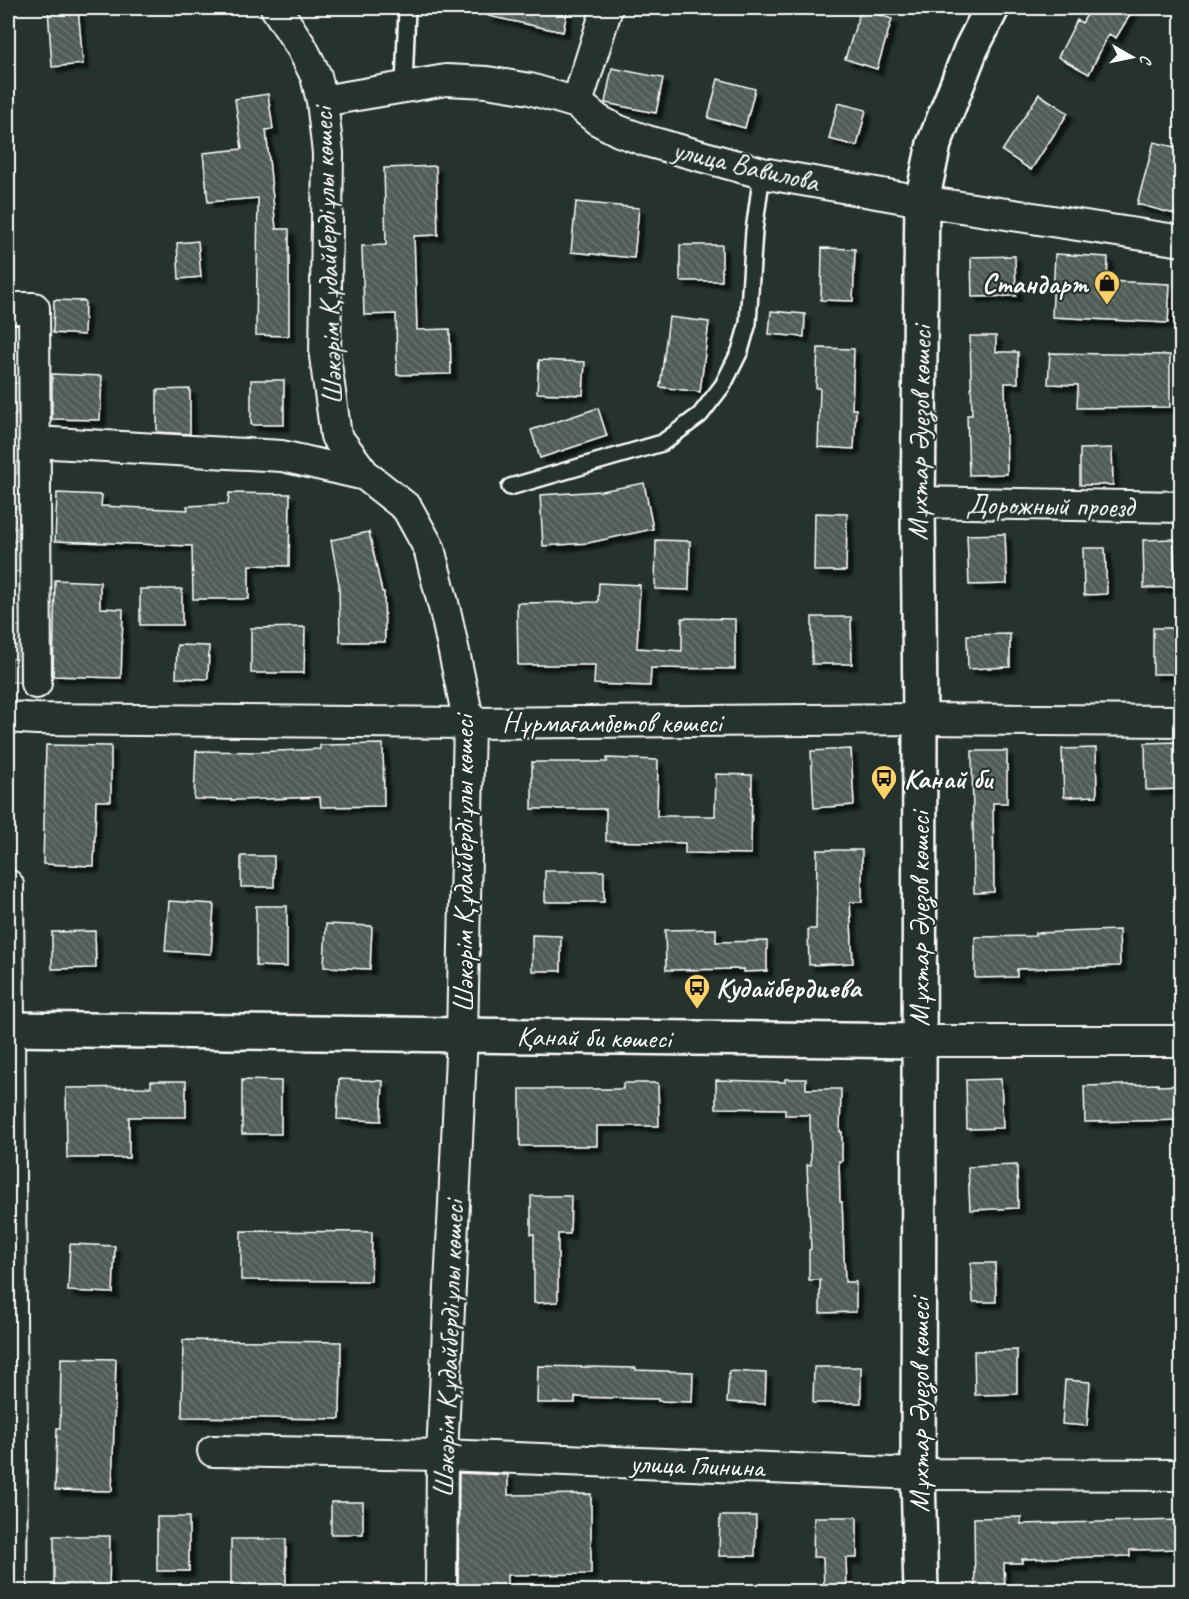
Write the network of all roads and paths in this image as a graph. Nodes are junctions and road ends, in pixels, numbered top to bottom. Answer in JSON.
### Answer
{"nodes":[{"id":1,"x":276,"y":8,"type":"edge"},
{"id":2,"x":407,"y":8,"type":"edge"},
{"id":3,"x":607,"y":8,"type":"edge"},
{"id":4,"x":992,"y":8,"type":"edge"},
{"id":5,"x":404,"y":86,"type":"junction"},
{"id":6,"x":322,"y":101,"type":"junction"},
{"id":7,"x":577,"y":103,"type":"junction"},
{"id":8,"x":762,"y":173,"type":"junction"},
{"id":9,"x":922,"y":201,"type":"junction"},
{"id":10,"x":1182,"y":241,"type":"edge"},
{"id":11,"x":8,"y":308,"type":"edge"},
{"id":12,"x":35,"y":442,"type":"junction"},
{"id":13,"x":365,"y":475,"type":"junction"},
{"id":14,"x":510,"y":487,"type":"dead end"},
{"id":15,"x":918,"y":502,"type":"junction"},
{"id":16,"x":1182,"y":507,"type":"edge"},
{"id":17,"x":36,"y":683,"type":"dead end"},
{"id":18,"x":8,"y":717,"type":"edge"},
{"id":19,"x":920,"y":719,"type":"junction"},
{"id":20,"x":1182,"y":721,"type":"edge"},
{"id":21,"x":469,"y":723,"type":"junction"},
{"id":22,"x":8,"y":885,"type":"edge"},
{"id":23,"x":8,"y":1029,"type":"edge"},
{"id":24,"x":462,"y":1035,"type":"junction"},
{"id":25,"x":918,"y":1041,"type":"junction"},
{"id":26,"x":1182,"y":1041,"type":"edge"},
{"id":27,"x":213,"y":1451,"type":"dead end"},
{"id":28,"x":10,"y":1452,"type":"edge"},
{"id":29,"x":442,"y":1455,"type":"junction"},
{"id":30,"x":918,"y":1474,"type":"junction"},
{"id":31,"x":1182,"y":1475,"type":"edge"},
{"id":32,"x":11,"y":1592,"type":"edge"},
{"id":33,"x":441,"y":1592,"type":"edge"},
{"id":34,"x":921,"y":1592,"type":"edge"}],
"edges":[{"from":1,"to":6,"type":"street","name":"Шәкәрім Құдайбердіұлы көшесі"},
{"from":2,"to":5,"type":"lane"},
{"from":3,"to":7,"type":"street"},
{"from":4,"to":9,"type":"main road","name":"Мұхтар Әуезов көшесі"},
{"from":5,"to":6,"type":"street","name":"улица Вавилова"},
{"from":5,"to":7,"type":"street","name":"улица Вавилова"},
{"from":6,"to":13,"type":"street","name":"Шәкәрім Құдайбердіұлы көшесі"},
{"from":7,"to":8,"type":"street","name":"улица Вавилова"},
{"from":8,"to":9,"type":"street","name":"улица Вавилова"},
{"from":8,"to":14,"type":"lane"},
{"from":9,"to":10,"type":"street","name":"улица Вавилова"},
{"from":9,"to":15,"type":"main road","name":"Мұхтар Әуезов көшесі"},
{"from":11,"to":12,"type":"street"},
{"from":12,"to":13,"type":"street"},
{"from":12,"to":17,"type":"street"},
{"from":13,"to":21,"type":"street","name":"Шәкәрім Құдайбердіұлы көшесі"},
{"from":15,"to":16,"type":"street","name":"Дорожный проезд"},
{"from":15,"to":19,"type":"main road","name":"Мұхтар Әуезов көшесі"},
{"from":18,"to":21,"type":"street","name":"Нұрмағамбетов көшесі"},
{"from":19,"to":20,"type":"street","name":"Нұрмағамбетов көшесі"},
{"from":19,"to":21,"type":"street","name":"Нұрмағамбетов көшесі"},
{"from":19,"to":25,"type":"main road","name":"Мұхтар Әуезов көшесі"},
{"from":21,"to":24,"type":"street","name":"Шәкәрім Құдайбердіұлы көшесі"},
{"from":22,"to":23,"type":"street"},
{"from":23,"to":24,"type":"main road","name":"Қанай би көшесі"},
{"from":23,"to":28,"type":"street"},
{"from":24,"to":25,"type":"main road","name":"Қанай би көшесі"},
{"from":24,"to":29,"type":"street","name":"Шәкәрім Құдайбердіұлы көшесі"},
{"from":25,"to":26,"type":"street","name":"Қанай би көшесі"},
{"from":25,"to":30,"type":"main road","name":"Мұхтар Әуезов көшесі"},
{"from":27,"to":29,"type":"street","name":"улица Глинина"},
{"from":28,"to":32,"type":"street"},
{"from":29,"to":30,"type":"street","name":"улица Глинина"},
{"from":29,"to":33,"type":"street","name":"Шәкәрім Құдайбердіұлы көшесі"},
{"from":30,"to":31,"type":"street","name":"улица Глинина"},
{"from":30,"to":34,"type":"main road","name":"Мұхтар Әуезов көшесі"}]}
